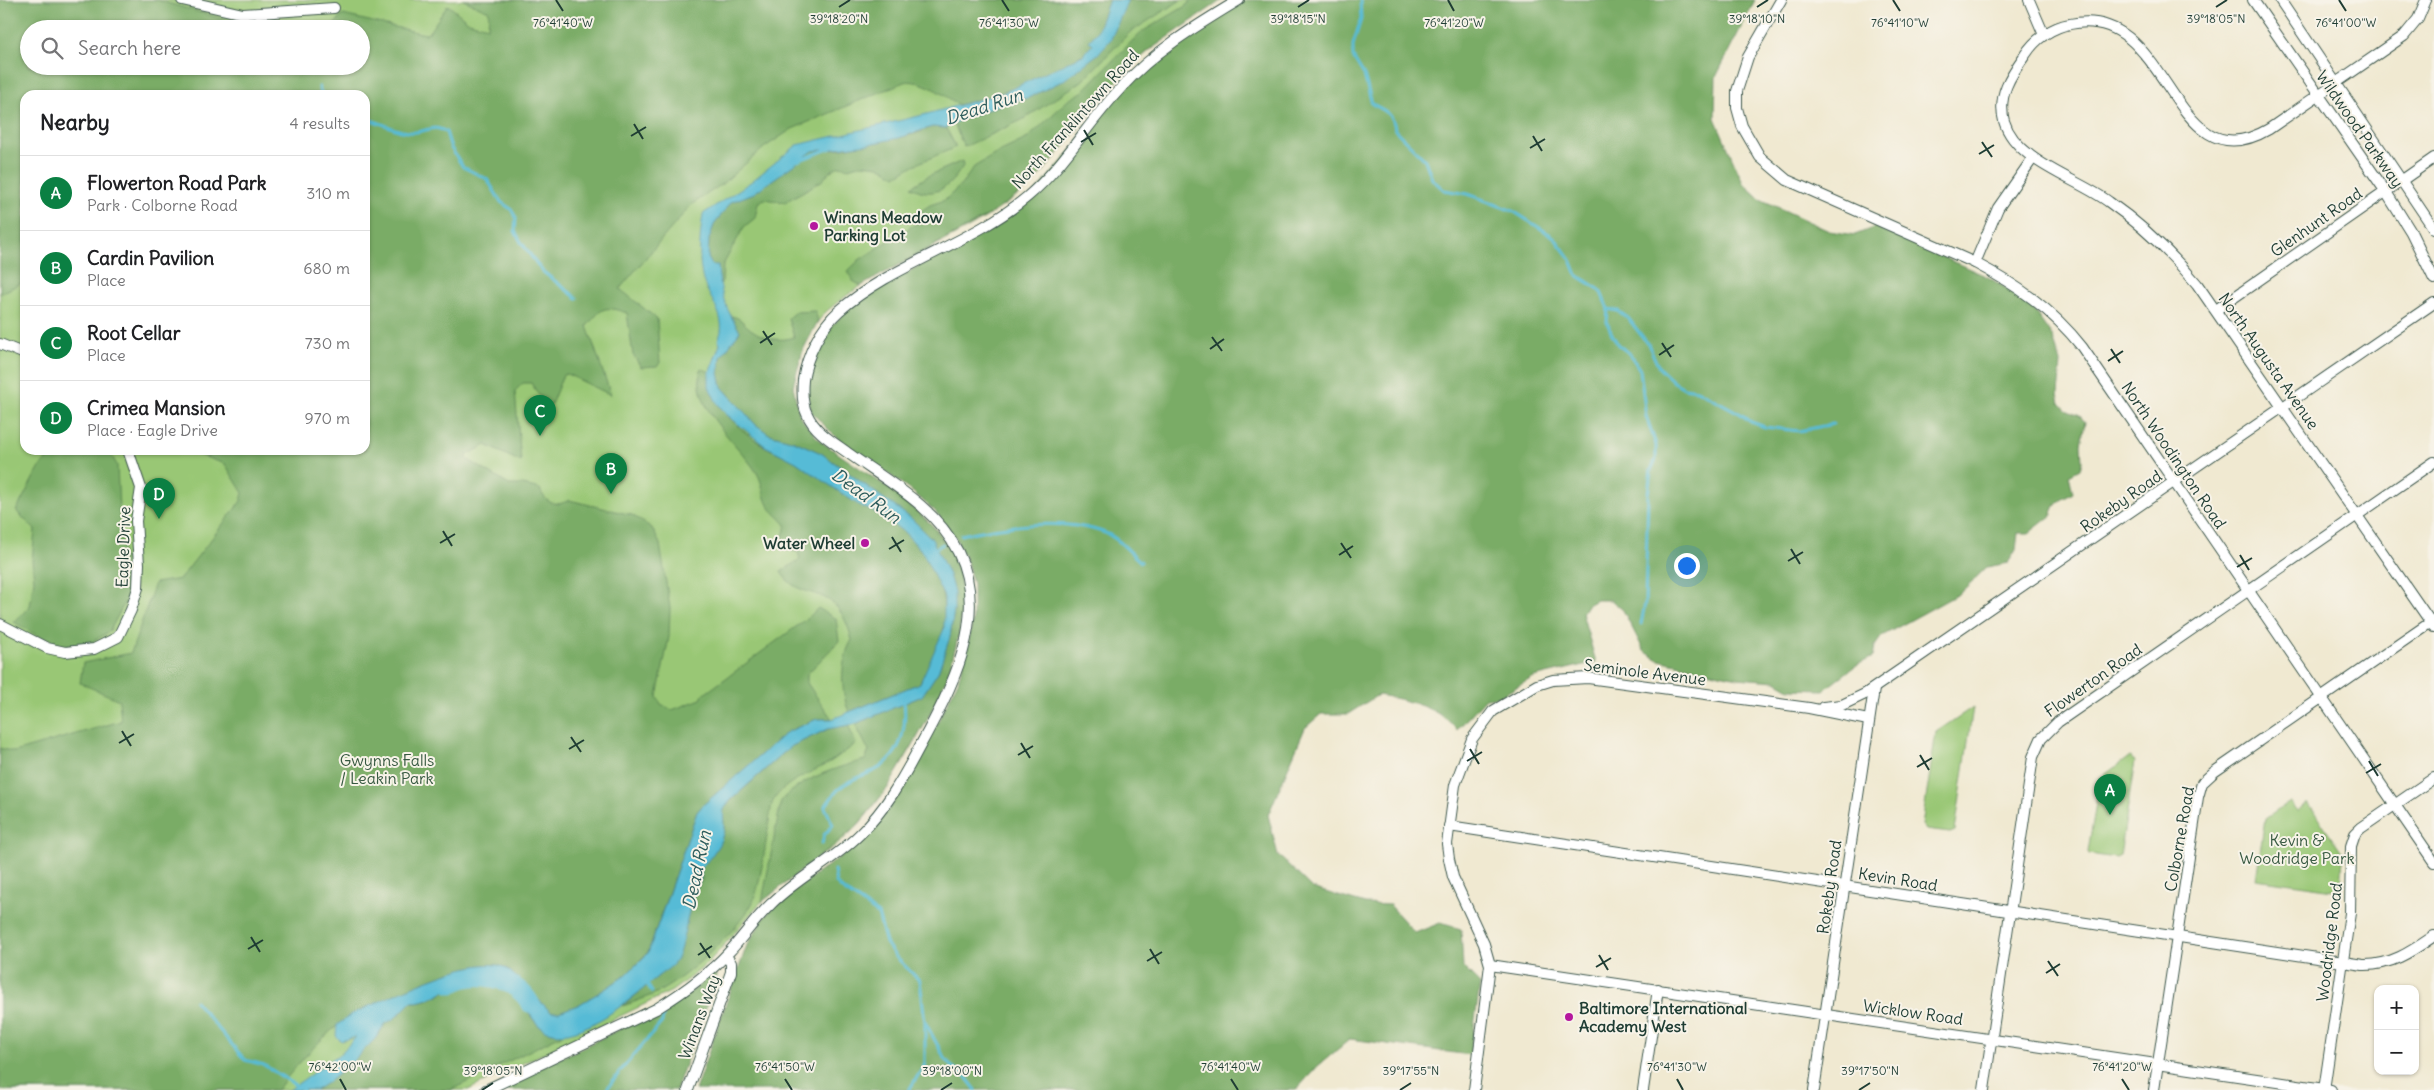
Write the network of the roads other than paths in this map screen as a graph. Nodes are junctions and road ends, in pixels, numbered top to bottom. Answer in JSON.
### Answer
{"nodes":[{"id":1,"x":182,"y":0,"type":"edge"},
{"id":2,"x":1239,"y":0,"type":"edge"},
{"id":3,"x":1781,"y":0,"type":"edge"},
{"id":4,"x":2029,"y":0,"type":"edge"},
{"id":5,"x":2253,"y":0,"type":"edge"},
{"id":6,"x":2280,"y":0,"type":"edge"},
{"id":7,"x":2426,"y":0,"type":"edge"},
{"id":8,"x":334,"y":8,"type":"dead end"},
{"id":9,"x":2044,"y":35,"type":"junction"},
{"id":10,"x":2336,"y":82,"type":"junction"},
{"id":11,"x":2318,"y":94,"type":"junction"},
{"id":12,"x":2033,"y":158,"type":"junction"},
{"id":13,"x":2434,"y":158,"type":"edge"},
{"id":14,"x":2403,"y":180,"type":"junction"},
{"id":15,"x":2386,"y":192,"type":"junction"},
{"id":16,"x":2434,"y":229,"type":"edge"},
{"id":17,"x":1975,"y":263,"type":"junction"},
{"id":18,"x":2434,"y":278,"type":"edge"},
{"id":19,"x":2434,"y":302,"type":"edge"},
{"id":20,"x":2216,"y":310,"type":"junction"},
{"id":21,"x":0,"y":344,"type":"edge"},
{"id":22,"x":20,"y":352,"type":"edge"},
{"id":23,"x":2283,"y":407,"type":"junction"},
{"id":24,"x":130,"y":455,"type":"edge"},
{"id":25,"x":2434,"y":462,"type":"edge"},
{"id":26,"x":2174,"y":482,"type":"junction"},
{"id":27,"x":2358,"y":515,"type":"junction"},
{"id":28,"x":2248,"y":590,"type":"junction"},
{"id":29,"x":0,"y":624,"type":"edge"},
{"id":30,"x":2433,"y":624,"type":"edge"},
{"id":31,"x":1874,"y":688,"type":"junction"},
{"id":32,"x":2322,"y":697,"type":"junction"},
{"id":33,"x":1809,"y":708,"type":"junction"},
{"id":34,"x":1868,"y":720,"type":"junction"},
{"id":35,"x":2434,"y":778,"type":"edge"},
{"id":36,"x":2395,"y":804,"type":"junction"},
{"id":37,"x":1449,"y":826,"type":"junction"},
{"id":38,"x":2434,"y":862,"type":"edge"},
{"id":39,"x":1844,"y":886,"type":"junction"},
{"id":40,"x":2010,"y":912,"type":"junction"},
{"id":41,"x":2434,"y":936,"type":"edge"},
{"id":42,"x":2177,"y":937,"type":"junction"},
{"id":43,"x":723,"y":958,"type":"junction"},
{"id":44,"x":2343,"y":962,"type":"junction"},
{"id":45,"x":1490,"y":965,"type":"junction"},
{"id":46,"x":1658,"y":989,"type":"junction"},
{"id":47,"x":1825,"y":1014,"type":"junction"},
{"id":48,"x":1991,"y":1039,"type":"junction"},
{"id":49,"x":2158,"y":1064,"type":"junction"},
{"id":50,"x":486,"y":1090,"type":"edge"},
{"id":51,"x":688,"y":1090,"type":"edge"},
{"id":52,"x":1474,"y":1090,"type":"edge"},
{"id":53,"x":1643,"y":1090,"type":"edge"},
{"id":54,"x":1814,"y":1090,"type":"edge"},
{"id":55,"x":1984,"y":1090,"type":"edge"},
{"id":56,"x":2154,"y":1090,"type":"edge"},
{"id":57,"x":2326,"y":1090,"type":"edge"}],
"edges":[{"from":1,"to":8,"type":"street"},
{"from":2,"to":43,"type":"street","name":"North Franklintown Road"},
{"from":3,"to":17,"type":"street","name":"North Woodington Road"},
{"from":4,"to":9,"type":"street"},
{"from":5,"to":11,"type":"street","name":"Wildwood Parkway"},
{"from":6,"to":10,"type":"street","name":"Wildwood Parkway"},
{"from":7,"to":10,"type":"street","name":"North Augusta Avenue"},
{"from":9,"to":11,"type":"street","name":"North Augusta Avenue"},
{"from":9,"to":12,"type":"street","name":"North Augusta Avenue"},
{"from":10,"to":11,"type":"street","name":"North Augusta Avenue"},
{"from":10,"to":14,"type":"street","name":"Wildwood Parkway"},
{"from":11,"to":15,"type":"street","name":"Wildwood Parkway"},
{"from":12,"to":17,"type":"street"},
{"from":12,"to":20,"type":"street","name":"North Augusta Avenue"},
{"from":13,"to":14,"type":"street","name":"Glenhunt Road"},
{"from":14,"to":15,"type":"street","name":"Glenhunt Road"},
{"from":14,"to":16,"type":"street","name":"Wildwood Parkway"},
{"from":15,"to":18,"type":"street","name":"Wildwood Parkway"},
{"from":15,"to":20,"type":"street","name":"Glenhunt Road"},
{"from":17,"to":26,"type":"street","name":"North Woodington Road"},
{"from":19,"to":23,"type":"street","name":"Rokeby Road"},
{"from":20,"to":23,"type":"street","name":"North Augusta Avenue"},
{"from":21,"to":22,"type":"street"},
{"from":23,"to":26,"type":"street","name":"Rokeby Road"},
{"from":23,"to":27,"type":"street","name":"North Augusta Avenue"},
{"from":24,"to":29,"type":"street","name":"Eagle Drive"},
{"from":25,"to":27,"type":"street","name":"Flowerton Road"},
{"from":26,"to":28,"type":"street","name":"North Woodington Road"},
{"from":26,"to":31,"type":"street","name":"Rokeby Road"},
{"from":27,"to":28,"type":"street","name":"Flowerton Road"},
{"from":27,"to":30,"type":"street","name":"North Augusta Avenue"},
{"from":28,"to":32,"type":"street","name":"North Woodington Road"},
{"from":28,"to":40,"type":"street","name":"Flowerton Road"},
{"from":30,"to":32,"type":"street","name":"Colborne Road"},
{"from":31,"to":33,"type":"street","name":"Rokeby Road"},
{"from":31,"to":34,"type":"street","name":"Rokeby Road"},
{"from":32,"to":36,"type":"street","name":"North Woodington Road"},
{"from":32,"to":42,"type":"street","name":"Colborne Road"},
{"from":33,"to":34,"type":"street","name":"Seminole Avenue"},
{"from":33,"to":37,"type":"street","name":"Seminole Avenue"},
{"from":34,"to":39,"type":"street","name":"Rokeby Road"},
{"from":35,"to":36,"type":"street","name":"Woodridge Road"},
{"from":36,"to":38,"type":"street","name":"North Woodington Road"},
{"from":36,"to":44,"type":"street","name":"Woodridge Road"},
{"from":37,"to":39,"type":"street","name":"Kevin Road"},
{"from":37,"to":45,"type":"street","name":"Seminole Avenue"},
{"from":39,"to":40,"type":"street","name":"Kevin Road"},
{"from":39,"to":47,"type":"street","name":"Rokeby Road"},
{"from":40,"to":42,"type":"street","name":"Kevin Road"},
{"from":40,"to":48,"type":"street","name":"Flowerton Road"},
{"from":41,"to":44,"type":"street","name":"Kevin Road"},
{"from":42,"to":44,"type":"street","name":"Kevin Road"},
{"from":42,"to":49,"type":"street","name":"Colborne Road"},
{"from":43,"to":50,"type":"street","name":"North Franklintown Road"},
{"from":43,"to":51,"type":"street","name":"Winans Way"},
{"from":44,"to":57,"type":"street","name":"Woodridge Road"},
{"from":45,"to":46,"type":"street","name":"Wicklow Road"},
{"from":45,"to":52,"type":"street","name":"Seminole Avenue"},
{"from":46,"to":47,"type":"street","name":"Wicklow Road"},
{"from":46,"to":53,"type":"street"},
{"from":47,"to":48,"type":"street","name":"Wicklow Road"},
{"from":47,"to":54,"type":"street","name":"Rokeby Road"},
{"from":48,"to":49,"type":"street","name":"Wicklow Road"},
{"from":48,"to":55,"type":"street","name":"Flowerton Road"},
{"from":49,"to":56,"type":"street","name":"Colborne Road"},
{"from":49,"to":57,"type":"street","name":"Wicklow Road"}]}
